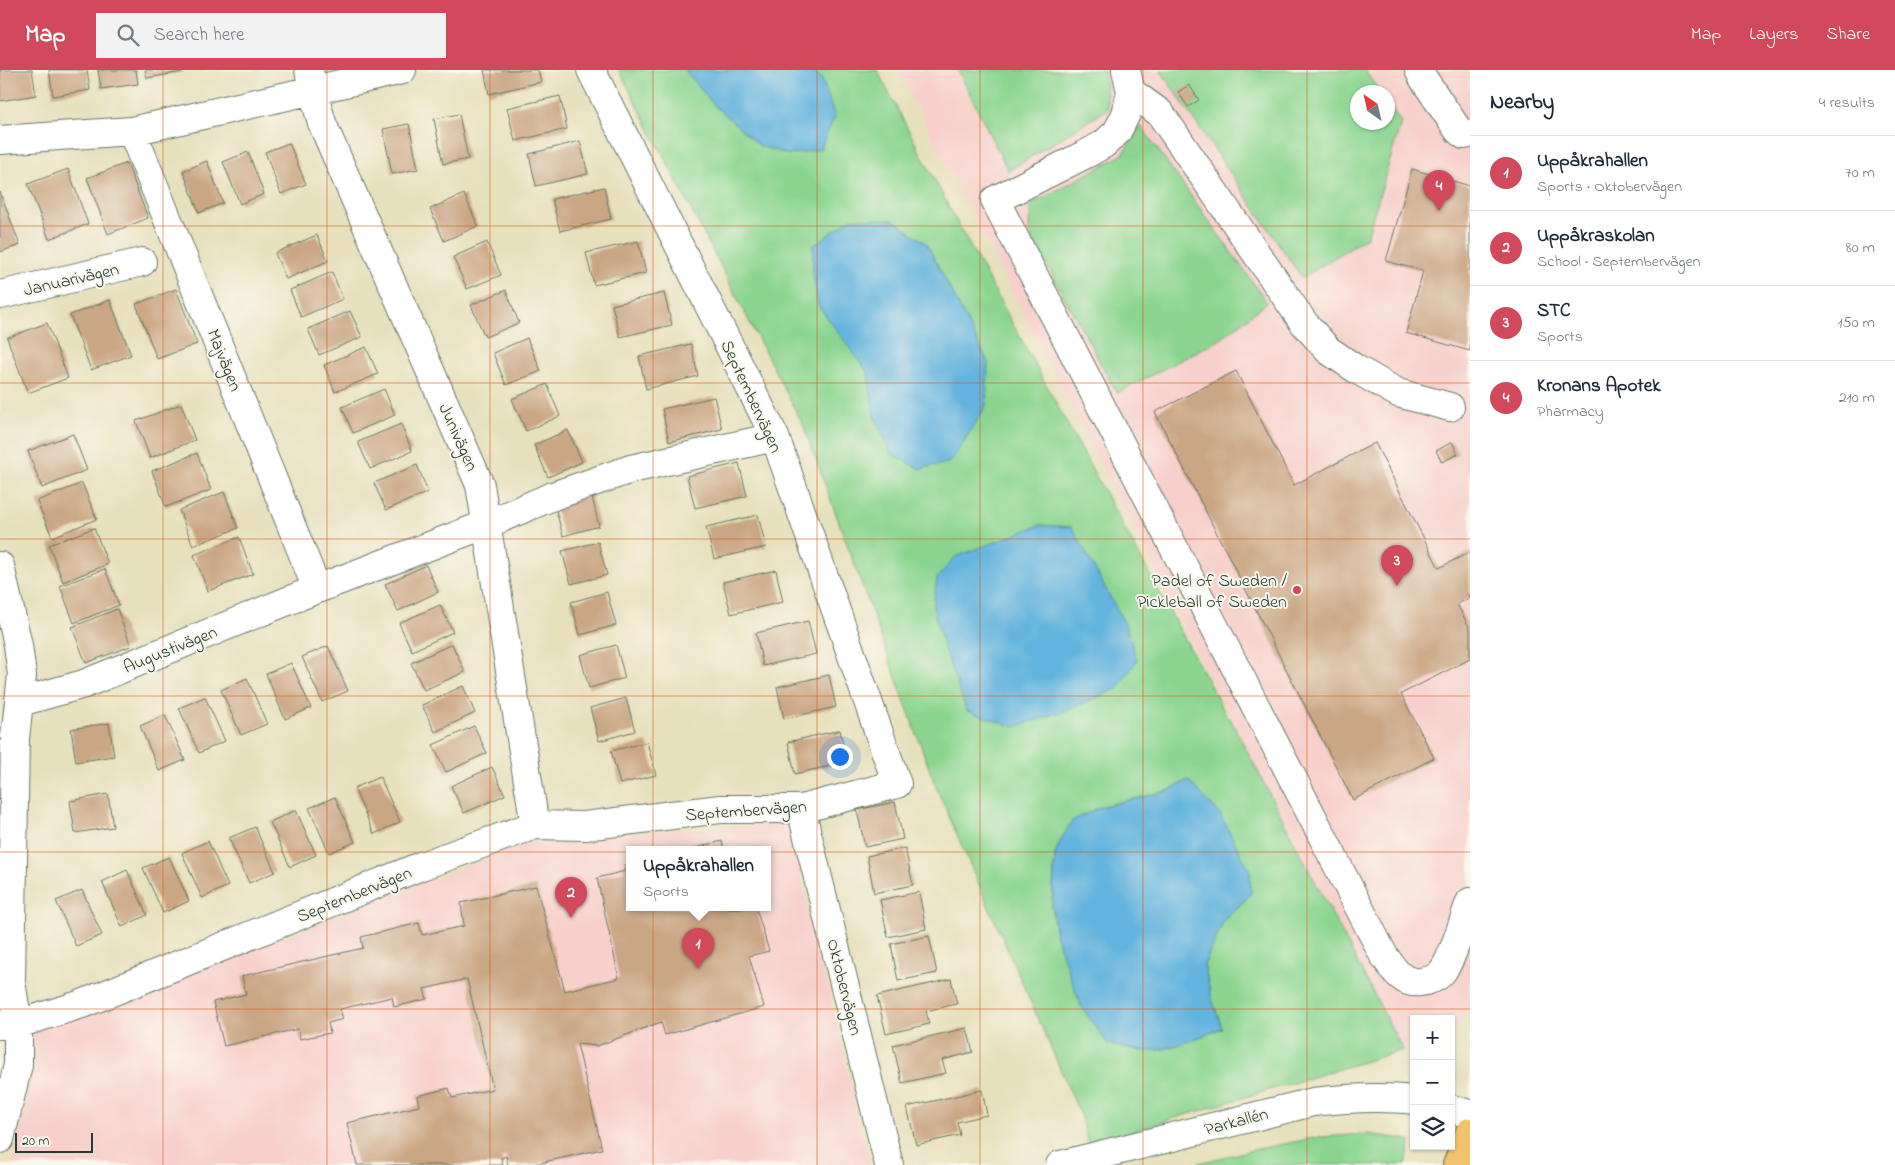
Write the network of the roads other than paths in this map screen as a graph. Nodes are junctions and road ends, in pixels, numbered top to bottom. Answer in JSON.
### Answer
{"nodes":[{"id":1,"x":402,"y":70,"type":"edge"},
{"id":2,"x":591,"y":70,"type":"edge"},
{"id":3,"x":1419,"y":70,"type":"edge"},
{"id":4,"x":311,"y":80,"type":"edge"},
{"id":5,"x":1128,"y":81,"type":"edge"},
{"id":6,"x":132,"y":131,"type":"junction"},
{"id":7,"x":1470,"y":134,"type":"edge"},
{"id":8,"x":0,"y":140,"type":"edge"},
{"id":9,"x":142,"y":262,"type":"dead end"},
{"id":10,"x":0,"y":295,"type":"edge"},
{"id":11,"x":1450,"y":407,"type":"dead end"},
{"id":12,"x":775,"y":437,"type":"junction"},
{"id":13,"x":487,"y":524,"type":"junction"},
{"id":14,"x":0,"y":566,"type":"edge"},
{"id":15,"x":317,"y":589,"type":"junction"},
{"id":16,"x":11,"y":675,"type":"edge"},
{"id":17,"x":20,"y":702,"type":"junction"},
{"id":18,"x":801,"y":809,"type":"junction"},
{"id":19,"x":536,"y":825,"type":"junction"},
{"id":20,"x":1470,"y":902,"type":"edge"},
{"id":21,"x":9,"y":1024,"type":"edge"},
{"id":22,"x":1410,"y":1100,"type":"edge"},
{"id":23,"x":1455,"y":1110,"type":"edge"},
{"id":24,"x":1470,"y":1114,"type":"edge"},
{"id":25,"x":1470,"y":1132,"type":"edge"},
{"id":26,"x":0,"y":1139,"type":"edge"},
{"id":27,"x":889,"y":1165,"type":"edge"},
{"id":28,"x":1060,"y":1165,"type":"edge"},
{"id":29,"x":1458,"y":1165,"type":"edge"}],
"edges":[{"from":1,"to":4,"type":"street"},
{"from":2,"to":12,"type":"street","name":"Septembervägen"},
{"from":3,"to":7,"type":"street"},
{"from":4,"to":6,"type":"street"},
{"from":4,"to":13,"type":"street","name":"Junivägen"},
{"from":5,"to":11,"type":"street"},
{"from":5,"to":20,"type":"street"},
{"from":6,"to":8,"type":"street"},
{"from":6,"to":15,"type":"street","name":"Majvägen"},
{"from":9,"to":10,"type":"street","name":"Januarivägen"},
{"from":12,"to":13,"type":"street","name":"Augustivägen"},
{"from":12,"to":18,"type":"street","name":"Septembervägen"},
{"from":13,"to":15,"type":"street","name":"Augustivägen"},
{"from":13,"to":19,"type":"street","name":"Junivägen"},
{"from":14,"to":16,"type":"street"},
{"from":15,"to":17,"type":"street","name":"Augustivägen"},
{"from":16,"to":17,"type":"street"},
{"from":17,"to":21,"type":"street"},
{"from":18,"to":19,"type":"street","name":"Septembervägen"},
{"from":18,"to":27,"type":"street","name":"Oktobervägen"},
{"from":19,"to":21,"type":"street","name":"Septembervägen"},
{"from":21,"to":26,"type":"street"},
{"from":22,"to":28,"type":"street","name":"Parkallén"},
{"from":23,"to":24,"type":"street"},
{"from":25,"to":29,"type":"main road"}]}
